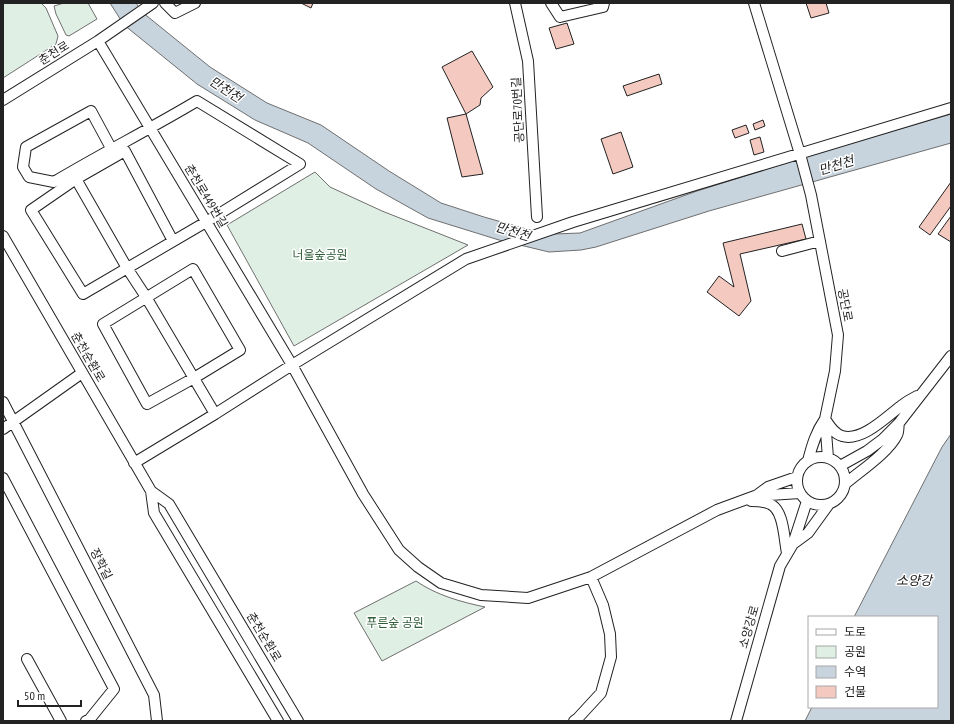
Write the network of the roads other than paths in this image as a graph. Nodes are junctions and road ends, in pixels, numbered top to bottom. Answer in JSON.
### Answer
{"nodes":[{"id":1,"x":153,"y":3,"type":"edge"},
{"id":2,"x":165,"y":3,"type":"edge"},
{"id":3,"x":195,"y":3,"type":"edge"},
{"id":4,"x":515,"y":3,"type":"edge"},
{"id":5,"x":550,"y":3,"type":"edge"},
{"id":6,"x":604,"y":3,"type":"edge"},
{"id":7,"x":754,"y":3,"type":"edge"},
{"id":8,"x":98,"y":41,"type":"junction"},
{"id":9,"x":3,"y":100,"type":"edge"},
{"id":10,"x":951,"y":108,"type":"edge"},
{"id":11,"x":150,"y":128,"type":"junction"},
{"id":12,"x":111,"y":148,"type":"junction"},
{"id":13,"x":800,"y":155,"type":"junction"},
{"id":14,"x":76,"y":179,"type":"junction"},
{"id":15,"x":537,"y":217,"type":"dead end"},
{"id":16,"x":206,"y":222,"type":"junction"},
{"id":17,"x":3,"y":236,"type":"edge"},
{"id":18,"x":173,"y":241,"type":"junction"},
{"id":19,"x":820,"y":241,"type":"junction"},
{"id":20,"x":782,"y":251,"type":"dead end"},
{"id":21,"x":127,"y":268,"type":"junction"},
{"id":22,"x":146,"y":297,"type":"junction"},
{"id":23,"x":951,"y":356,"type":"edge"},
{"id":24,"x":292,"y":365,"type":"junction"},
{"id":25,"x":82,"y":373,"type":"junction"},
{"id":26,"x":194,"y":378,"type":"junction"},
{"id":27,"x":921,"y":394,"type":"junction"},
{"id":28,"x":3,"y":402,"type":"edge"},
{"id":29,"x":215,"y":414,"type":"junction"},
{"id":30,"x":825,"y":419,"type":"junction"},
{"id":31,"x":13,"y":423,"type":"junction"},
{"id":32,"x":899,"y":423,"type":"junction"},
{"id":33,"x":3,"y":429,"type":"edge"},
{"id":34,"x":828,"y":458,"type":"junction"},
{"id":35,"x":808,"y":461,"type":"junction"},
{"id":36,"x":134,"y":463,"type":"junction"},
{"id":37,"x":840,"y":466,"type":"junction"},
{"id":38,"x":797,"y":477,"type":"junction"},
{"id":39,"x":3,"y":478,"type":"edge"},
{"id":40,"x":845,"y":484,"type":"junction"},
{"id":41,"x":151,"y":491,"type":"junction"},
{"id":42,"x":800,"y":493,"type":"junction"},
{"id":43,"x":755,"y":496,"type":"junction"},
{"id":44,"x":745,"y":500,"type":"junction"},
{"id":45,"x":807,"y":501,"type":"junction"},
{"id":46,"x":829,"y":504,"type":"junction"},
{"id":47,"x":793,"y":544,"type":"junction"},
{"id":48,"x":787,"y":553,"type":"junction"},
{"id":49,"x":591,"y":577,"type":"junction"},
{"id":50,"x":27,"y":659,"type":"dead end"},
{"id":51,"x":61,"y":721,"type":"edge"},
{"id":52,"x":86,"y":721,"type":"edge"},
{"id":53,"x":157,"y":721,"type":"edge"},
{"id":54,"x":278,"y":721,"type":"edge"},
{"id":55,"x":298,"y":721,"type":"edge"},
{"id":56,"x":574,"y":721,"type":"edge"},
{"id":57,"x":736,"y":721,"type":"edge"}],
"edges":[{"from":1,"to":8,"type":"street","name":"춘천로"},
{"from":2,"to":3,"type":"street"},
{"from":4,"to":15,"type":"street","name":"공단로70번길"},
{"from":5,"to":6,"type":"street"},
{"from":7,"to":13,"type":"street"},
{"from":8,"to":9,"type":"street","name":"춘천로"},
{"from":8,"to":11,"type":"street","name":"춘천로449번길"},
{"from":10,"to":13,"type":"street"},
{"from":11,"to":12,"type":"street"},
{"from":11,"to":16,"type":"street","name":"춘천로449번길"},
{"from":11,"to":16,"type":"street"},
{"from":12,"to":12,"type":"street"},
{"from":13,"to":19,"type":"street","name":"공단로"},
{"from":13,"to":24,"type":"street"},
{"from":14,"to":18,"type":"street"},
{"from":14,"to":21,"type":"street"},
{"from":14,"to":21,"type":"street"},
{"from":16,"to":18,"type":"street"},
{"from":16,"to":24,"type":"street","name":"춘천로449번길"},
{"from":17,"to":25,"type":"street","name":"춘천순환로"},
{"from":18,"to":21,"type":"street"},
{"from":19,"to":20,"type":"street"},
{"from":19,"to":30,"type":"street","name":"공단로"},
{"from":21,"to":22,"type":"street"},
{"from":22,"to":26,"type":"street"},
{"from":22,"to":26,"type":"street"},
{"from":22,"to":26,"type":"street"},
{"from":23,"to":27,"type":"street"},
{"from":24,"to":29,"type":"street"},
{"from":24,"to":49,"type":"street","name":"춘천로449번길"},
{"from":25,"to":31,"type":"street"},
{"from":25,"to":36,"type":"street","name":"춘천순환로"},
{"from":26,"to":29,"type":"street"},
{"from":27,"to":30,"type":"street"},
{"from":27,"to":32,"type":"street"},
{"from":28,"to":31,"type":"street","name":"장학길"},
{"from":29,"to":36,"type":"street"},
{"from":30,"to":34,"type":"street","name":"공단로"},
{"from":30,"to":35,"type":"street","name":"공단로"},
{"from":31,"to":33,"type":"street"},
{"from":31,"to":53,"type":"street","name":"장학길"},
{"from":32,"to":37,"type":"street"},
{"from":32,"to":40,"type":"street"},
{"from":34,"to":35,"type":"street"},
{"from":34,"to":37,"type":"street"},
{"from":35,"to":38,"type":"street"},
{"from":36,"to":41,"type":"street","name":"춘천순환로"},
{"from":37,"to":40,"type":"street"},
{"from":38,"to":42,"type":"street"},
{"from":38,"to":43,"type":"street"},
{"from":39,"to":52,"type":"street"},
{"from":40,"to":46,"type":"street"},
{"from":41,"to":54,"type":"street","name":"춘천순환로"},
{"from":41,"to":55,"type":"street","name":"춘천순환로"},
{"from":42,"to":43,"type":"street"},
{"from":42,"to":45,"type":"street"},
{"from":43,"to":44,"type":"street","name":"춘천로449번길"},
{"from":44,"to":48,"type":"street"},
{"from":44,"to":49,"type":"street","name":"춘천로449번길"},
{"from":45,"to":46,"type":"street"},
{"from":45,"to":47,"type":"street","name":"소양강로"},
{"from":46,"to":47,"type":"street","name":"소양강로"},
{"from":47,"to":48,"type":"street","name":"소양강로"},
{"from":48,"to":57,"type":"street","name":"소양강로"},
{"from":49,"to":56,"type":"street"},
{"from":50,"to":51,"type":"street"}]}
